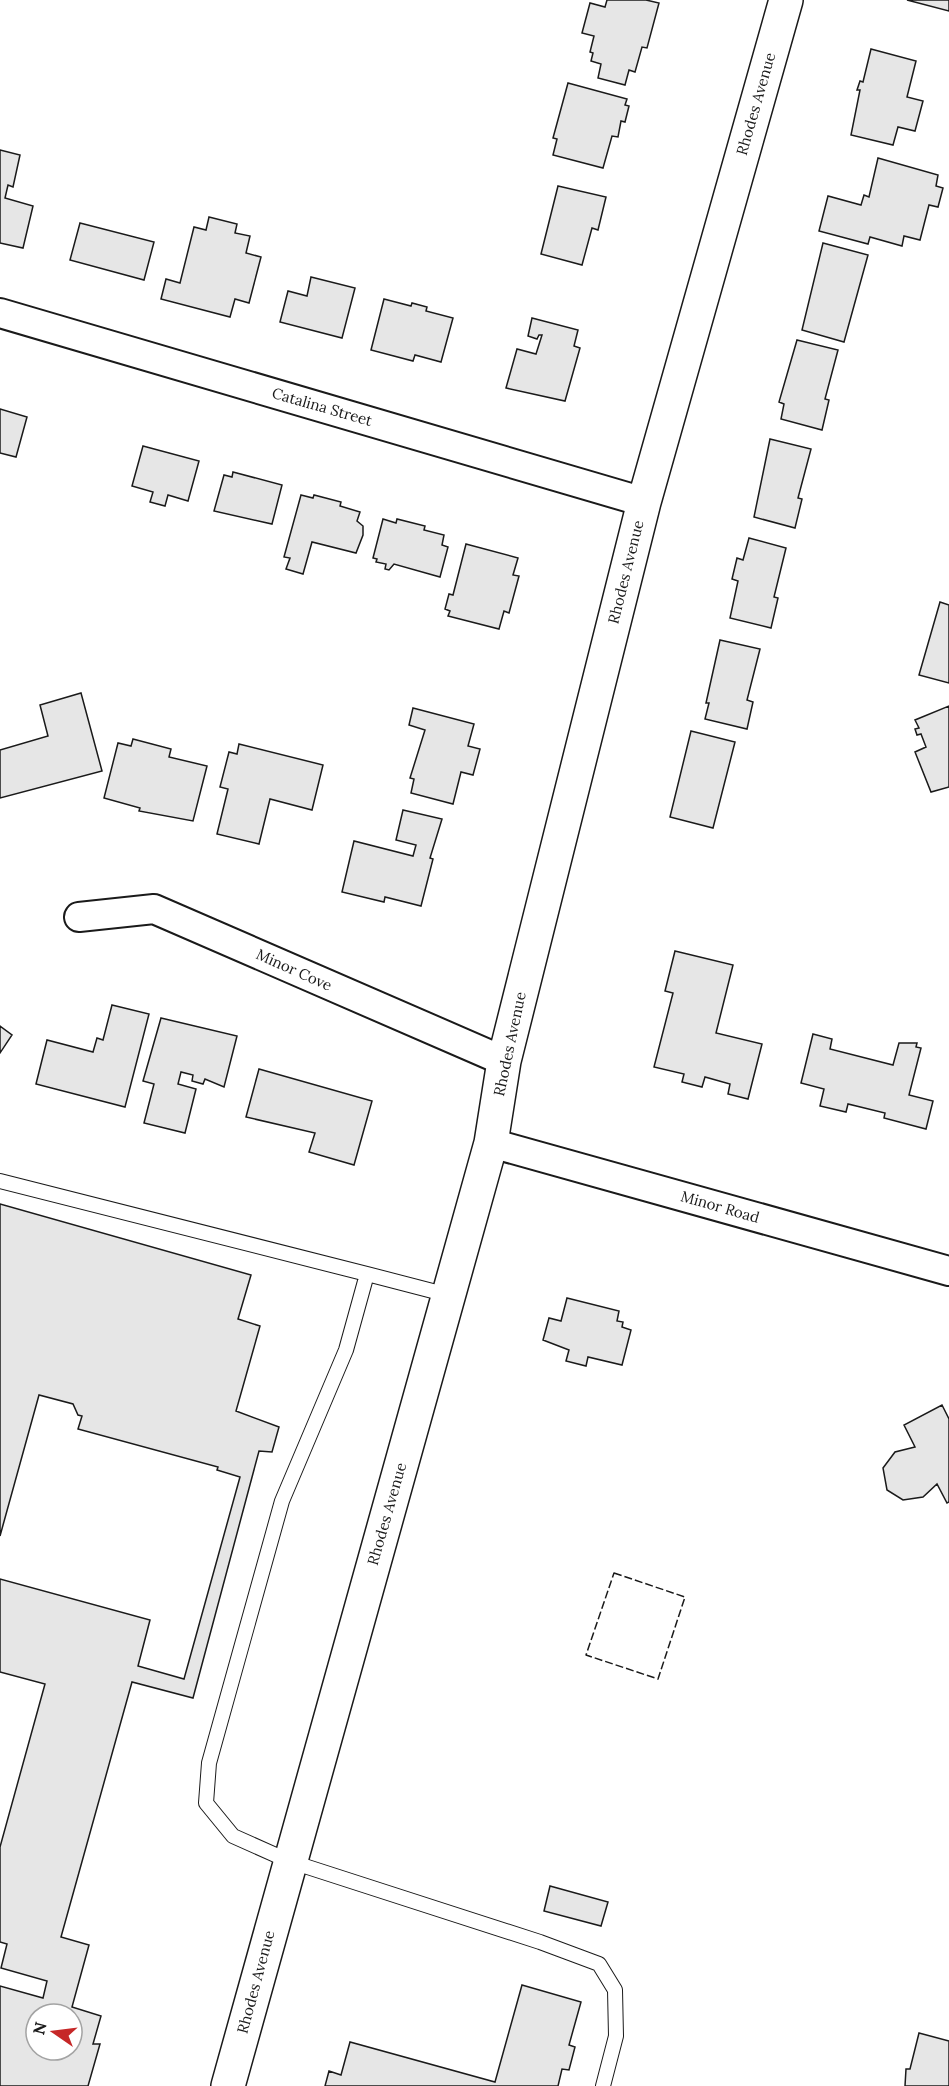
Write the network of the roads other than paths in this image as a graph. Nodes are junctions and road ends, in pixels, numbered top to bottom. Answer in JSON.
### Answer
{"nodes":[{"id":1,"x":786,"y":0,"type":"edge"},
{"id":2,"x":0,"y":313,"type":"edge"},
{"id":3,"x":644,"y":502,"type":"junction"},
{"id":4,"x":79,"y":917,"type":"dead end"},
{"id":5,"x":504,"y":1061,"type":"junction"},
{"id":6,"x":491,"y":1143,"type":"junction"},
{"id":7,"x":0,"y":1181,"type":"edge"},
{"id":8,"x":949,"y":1271,"type":"edge"},
{"id":9,"x":367,"y":1274,"type":"junction"},
{"id":10,"x":448,"y":1295,"type":"junction"},
{"id":11,"x":289,"y":1861,"type":"junction"},
{"id":12,"x":228,"y":2086,"type":"edge"},
{"id":13,"x":603,"y":2086,"type":"edge"}],
"edges":[{"from":1,"to":3,"type":"main road","name":"Rhodes Avenue"},
{"from":2,"to":3,"type":"street","name":"Catalina Street"},
{"from":3,"to":5,"type":"main road","name":"Rhodes Avenue"},
{"from":4,"to":5,"type":"street","name":"Minor Cove"},
{"from":5,"to":6,"type":"main road","name":"Rhodes Avenue"},
{"from":6,"to":8,"type":"street","name":"Minor Road"},
{"from":6,"to":10,"type":"main road","name":"Rhodes Avenue"},
{"from":7,"to":9,"type":"lane"},
{"from":9,"to":10,"type":"lane"},
{"from":9,"to":11,"type":"lane"},
{"from":10,"to":11,"type":"main road","name":"Rhodes Avenue"},
{"from":11,"to":12,"type":"main road","name":"Rhodes Avenue"},
{"from":11,"to":13,"type":"lane"}]}
